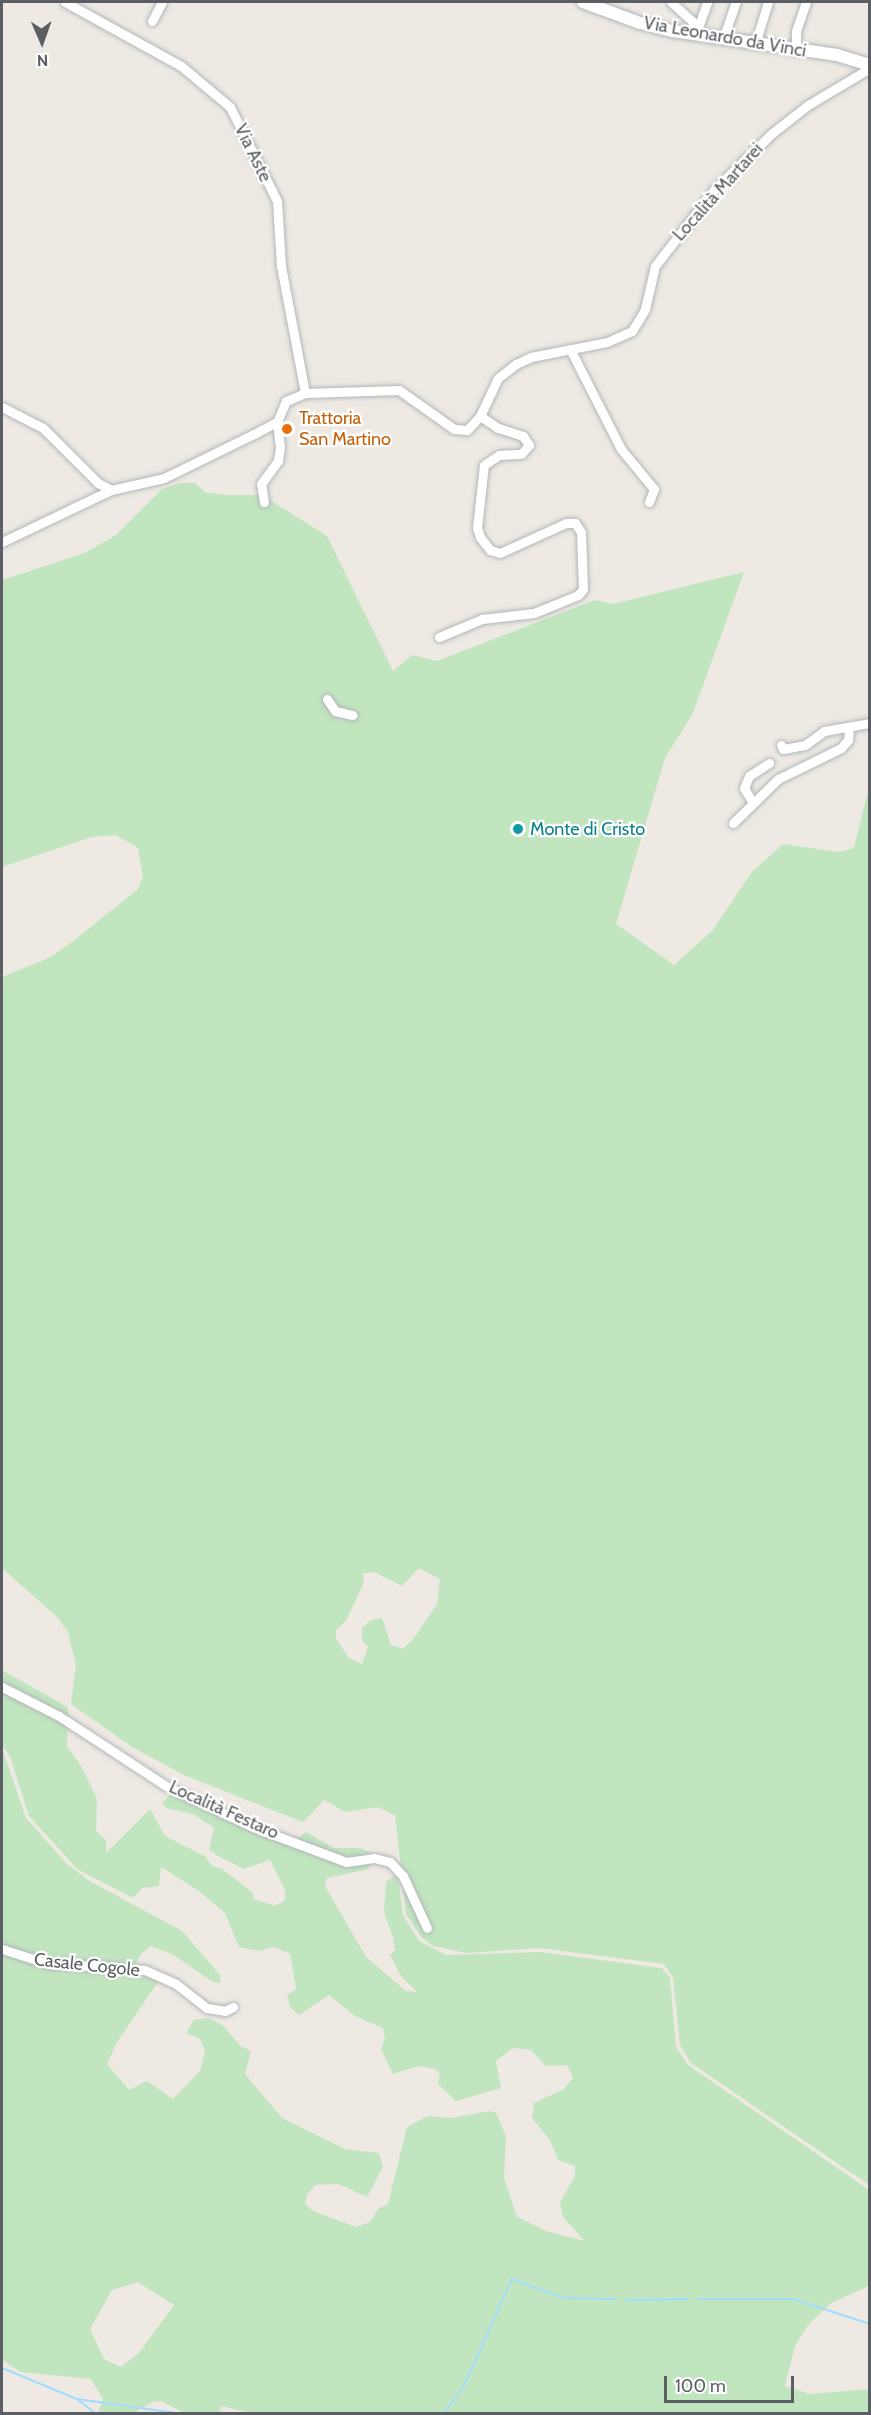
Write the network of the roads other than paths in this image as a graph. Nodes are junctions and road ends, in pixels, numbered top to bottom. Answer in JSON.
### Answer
{"nodes":[{"id":1,"x":65,"y":2,"type":"edge"},
{"id":2,"x":162,"y":2,"type":"edge"},
{"id":3,"x":583,"y":2,"type":"edge"},
{"id":4,"x":673,"y":2,"type":"edge"},
{"id":5,"x":707,"y":2,"type":"edge"},
{"id":6,"x":736,"y":2,"type":"edge"},
{"id":7,"x":768,"y":2,"type":"edge"},
{"id":8,"x":806,"y":2,"type":"edge"},
{"id":9,"x":152,"y":21,"type":"dead end"},
{"id":10,"x":696,"y":33,"type":"junction"},
{"id":11,"x":723,"y":39,"type":"junction"},
{"id":12,"x":754,"y":44,"type":"junction"},
{"id":13,"x":796,"y":49,"type":"junction"},
{"id":14,"x":870,"y":67,"type":"edge"},
{"id":15,"x":570,"y":349,"type":"junction"},
{"id":16,"x":305,"y":393,"type":"junction"},
{"id":17,"x":2,"y":407,"type":"edge"},
{"id":18,"x":480,"y":416,"type":"junction"},
{"id":19,"x":277,"y":422,"type":"junction"},
{"id":20,"x":111,"y":490,"type":"junction"},
{"id":21,"x":264,"y":502,"type":"dead end"},
{"id":22,"x":649,"y":502,"type":"dead end"},
{"id":23,"x":2,"y":542,"type":"edge"},
{"id":24,"x":439,"y":637,"type":"dead end"},
{"id":25,"x":327,"y":699,"type":"dead end"},
{"id":26,"x":353,"y":715,"type":"dead end"},
{"id":27,"x":870,"y":723,"type":"edge"},
{"id":28,"x":849,"y":728,"type":"junction"},
{"id":29,"x":781,"y":745,"type":"dead end"},
{"id":30,"x":769,"y":763,"type":"dead end"},
{"id":31,"x":753,"y":803,"type":"junction"},
{"id":32,"x":733,"y":823,"type":"dead end"},
{"id":33,"x":2,"y":1687,"type":"edge"},
{"id":34,"x":426,"y":1928,"type":"dead end"},
{"id":35,"x":2,"y":1949,"type":"edge"},
{"id":36,"x":232,"y":2007,"type":"dead end"}],
"edges":[{"from":1,"to":16,"type":"street","name":"Via Aste"},
{"from":2,"to":9,"type":"street"},
{"from":3,"to":10,"type":"street","name":"Via Leonardo da Vinci"},
{"from":4,"to":10,"type":"street"},
{"from":5,"to":10,"type":"street"},
{"from":6,"to":11,"type":"street"},
{"from":7,"to":12,"type":"street"},
{"from":8,"to":13,"type":"street"},
{"from":10,"to":11,"type":"street","name":"Via Leonardo da Vinci"},
{"from":11,"to":12,"type":"street","name":"Via Leonardo da Vinci"},
{"from":12,"to":13,"type":"street","name":"Via Leonardo da Vinci"},
{"from":13,"to":14,"type":"street","name":"Via Leonardo da Vinci"},
{"from":14,"to":15,"type":"street","name":"Località Martarei"},
{"from":15,"to":18,"type":"street","name":"Località Martarei"},
{"from":15,"to":22,"type":"street"},
{"from":16,"to":18,"type":"street"},
{"from":16,"to":19,"type":"street"},
{"from":17,"to":20,"type":"street"},
{"from":18,"to":24,"type":"street"},
{"from":19,"to":20,"type":"street"},
{"from":19,"to":21,"type":"street"},
{"from":20,"to":23,"type":"street"},
{"from":25,"to":26,"type":"street"},
{"from":27,"to":28,"type":"street"},
{"from":28,"to":29,"type":"street"},
{"from":28,"to":31,"type":"street"},
{"from":30,"to":31,"type":"street"},
{"from":31,"to":32,"type":"street"},
{"from":33,"to":34,"type":"street","name":"Località Festaro"},
{"from":35,"to":36,"type":"street","name":"Casale Cogole"}]}
